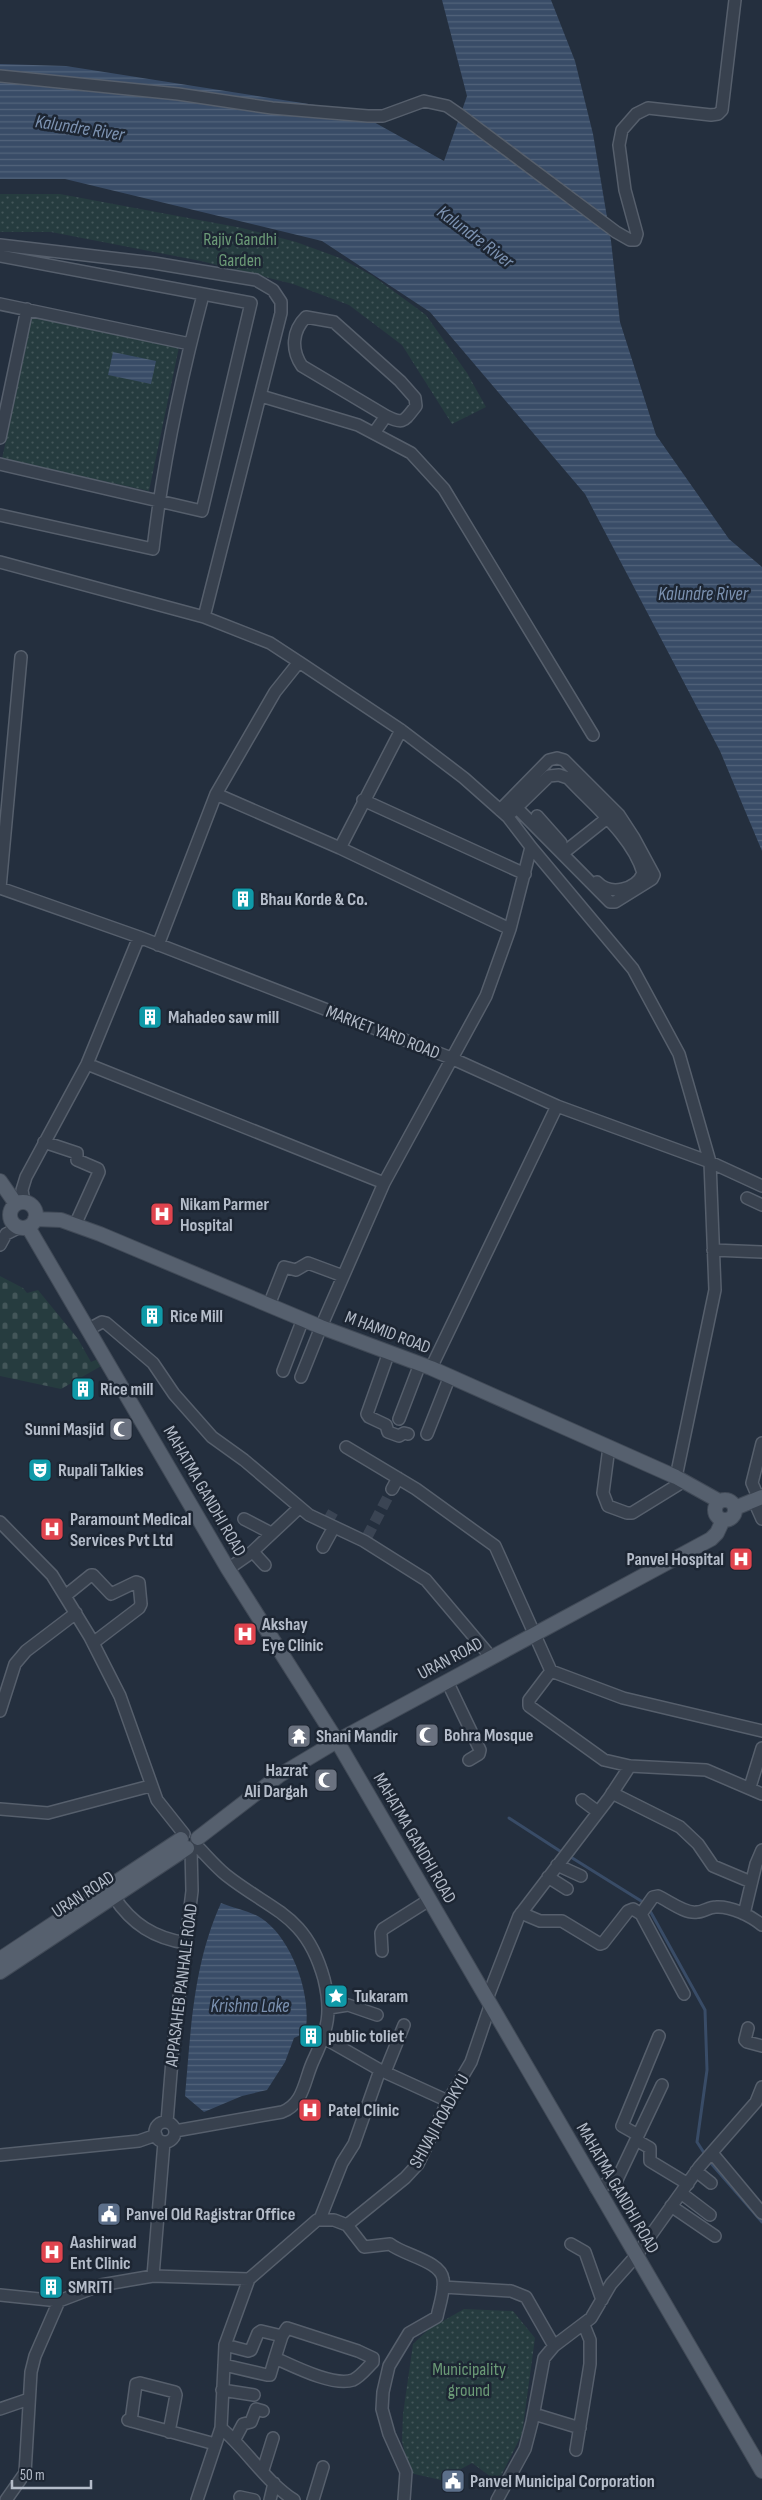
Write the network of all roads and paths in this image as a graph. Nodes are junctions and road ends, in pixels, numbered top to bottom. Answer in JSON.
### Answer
{"nodes":[{"id":1,"x":735,"y":0,"type":"edge"},
{"id":2,"x":0,"y":76,"type":"edge"},
{"id":3,"x":0,"y":245,"type":"edge"},
{"id":4,"x":0,"y":256,"type":"edge"},
{"id":5,"x":202,"y":295,"type":"junction"},
{"id":6,"x":0,"y":304,"type":"edge"},
{"id":7,"x":27,"y":309,"type":"junction"},
{"id":8,"x":190,"y":344,"type":"junction"},
{"id":9,"x":261,"y":396,"type":"junction"},
{"id":10,"x":386,"y":416,"type":"junction"},
{"id":11,"x":374,"y":432,"type":"junction"},
{"id":12,"x":0,"y":438,"type":"edge"},
{"id":13,"x":0,"y":464,"type":"edge"},
{"id":14,"x":159,"y":500,"type":"junction"},
{"id":15,"x":0,"y":515,"type":"edge"},
{"id":16,"x":0,"y":562,"type":"edge"},
{"id":17,"x":204,"y":616,"type":"junction"},
{"id":18,"x":21,"y":657,"type":"dead end"},
{"id":19,"x":299,"y":662,"type":"junction"},
{"id":20,"x":401,"y":730,"type":"junction"},
{"id":21,"x":593,"y":735,"type":"dead end"},
{"id":22,"x":216,"y":794,"type":"junction"},
{"id":23,"x":363,"y":800,"type":"junction"},
{"id":24,"x":513,"y":804,"type":"junction"},
{"id":25,"x":504,"y":814,"type":"junction"},
{"id":26,"x":537,"y":816,"type":"dead end"},
{"id":27,"x":606,"y":820,"type":"junction"},
{"id":28,"x":531,"y":847,"type":"junction"},
{"id":29,"x":340,"y":848,"type":"junction"},
{"id":30,"x":567,"y":850,"type":"junction"},
{"id":31,"x":525,"y":874,"type":"junction"},
{"id":32,"x":0,"y":888,"type":"edge"},
{"id":33,"x":510,"y":929,"type":"junction"},
{"id":34,"x":139,"y":937,"type":"junction"},
{"id":35,"x":158,"y":945,"type":"junction"},
{"id":36,"x":451,"y":1058,"type":"junction"},
{"id":37,"x":87,"y":1064,"type":"junction"},
{"id":38,"x":557,"y":1106,"type":"junction"},
{"id":39,"x":44,"y":1142,"type":"junction"},
{"id":40,"x":710,"y":1162,"type":"junction"},
{"id":41,"x":0,"y":1181,"type":"edge"},
{"id":42,"x":384,"y":1183,"type":"junction"},
{"id":43,"x":762,"y":1186,"type":"edge"},
{"id":44,"x":746,"y":1198,"type":"dead end"},
{"id":45,"x":20,"y":1203,"type":"junction"},
{"id":46,"x":762,"y":1206,"type":"edge"},
{"id":47,"x":27,"y":1225,"type":"junction"},
{"id":48,"x":75,"y":1226,"type":"junction"},
{"id":49,"x":0,"y":1245,"type":"edge"},
{"id":50,"x":713,"y":1250,"type":"junction"},
{"id":51,"x":762,"y":1252,"type":"edge"},
{"id":52,"x":343,"y":1276,"type":"junction"},
{"id":53,"x":269,"y":1305,"type":"junction"},
{"id":54,"x":303,"y":1320,"type":"junction"},
{"id":55,"x":321,"y":1326,"type":"junction"},
{"id":56,"x":89,"y":1329,"type":"junction"},
{"id":57,"x":389,"y":1352,"type":"junction"},
{"id":58,"x":426,"y":1366,"type":"junction"},
{"id":59,"x":283,"y":1371,"type":"dead end"},
{"id":60,"x":450,"y":1376,"type":"junction"},
{"id":61,"x":301,"y":1378,"type":"dead end"},
{"id":62,"x":399,"y":1419,"type":"dead end"},
{"id":63,"x":408,"y":1434,"type":"dead end"},
{"id":64,"x":427,"y":1434,"type":"dead end"},
{"id":65,"x":762,"y":1443,"type":"edge"},
{"id":66,"x":346,"y":1447,"type":"dead end"},
{"id":67,"x":608,"y":1447,"type":"junction"},
{"id":68,"x":398,"y":1478,"type":"junction"},
{"id":69,"x":680,"y":1479,"type":"junction"},
{"id":70,"x":392,"y":1489,"type":"tunnel mouth"},
{"id":71,"x":758,"y":1499,"type":"edge"},
{"id":72,"x":719,"y":1501,"type":"junction"},
{"id":73,"x":299,"y":1508,"type":"junction"},
{"id":74,"x":735,"y":1508,"type":"junction"},
{"id":75,"x":762,"y":1519,"type":"edge"},
{"id":76,"x":244,"y":1520,"type":"dead end"},
{"id":77,"x":723,"y":1520,"type":"junction"},
{"id":78,"x":0,"y":1522,"type":"edge"},
{"id":79,"x":330,"y":1523,"type":"junction"},
{"id":80,"x":271,"y":1533,"type":"junction"},
{"id":81,"x":323,"y":1547,"type":"dead end"},
{"id":82,"x":253,"y":1552,"type":"junction"},
{"id":83,"x":265,"y":1565,"type":"dead end"},
{"id":84,"x":228,"y":1568,"type":"junction"},
{"id":85,"x":65,"y":1596,"type":"junction"},
{"id":86,"x":76,"y":1613,"type":"junction"},
{"id":87,"x":535,"y":1634,"type":"junction"},
{"id":88,"x":93,"y":1642,"type":"junction"},
{"id":89,"x":490,"y":1657,"type":"junction"},
{"id":90,"x":551,"y":1671,"type":"junction"},
{"id":91,"x":446,"y":1681,"type":"junction"},
{"id":92,"x":0,"y":1711,"type":"edge"},
{"id":93,"x":762,"y":1730,"type":"edge"},
{"id":94,"x":337,"y":1741,"type":"junction"},
{"id":95,"x":762,"y":1748,"type":"edge"},
{"id":96,"x":470,"y":1760,"type":"dead end"},
{"id":97,"x":630,"y":1766,"type":"junction"},
{"id":98,"x":150,"y":1786,"type":"junction"},
{"id":99,"x":750,"y":1787,"type":"junction"},
{"id":100,"x":612,"y":1793,"type":"junction"},
{"id":101,"x":762,"y":1794,"type":"edge"},
{"id":102,"x":582,"y":1800,"type":"dead end"},
{"id":103,"x":0,"y":1809,"type":"edge"},
{"id":104,"x":598,"y":1812,"type":"junction"},
{"id":105,"x":190,"y":1842,"type":"junction"},
{"id":106,"x":762,"y":1850,"type":"edge"},
{"id":107,"x":563,"y":1857,"type":"junction"},
{"id":108,"x":548,"y":1876,"type":"junction"},
{"id":109,"x":581,"y":1876,"type":"dead end"},
{"id":110,"x":751,"y":1882,"type":"junction"},
{"id":111,"x":567,"y":1890,"type":"dead end"},
{"id":112,"x":114,"y":1897,"type":"junction"},
{"id":113,"x":429,"y":1900,"type":"junction"},
{"id":114,"x":521,"y":1913,"type":"junction"},
{"id":115,"x":642,"y":1913,"type":"junction"},
{"id":116,"x":744,"y":1914,"type":"junction"},
{"id":117,"x":762,"y":1925,"type":"edge"},
{"id":118,"x":186,"y":1943,"type":"junction"},
{"id":119,"x":382,"y":1951,"type":"dead end"},
{"id":120,"x":0,"y":1959,"type":"edge"},
{"id":121,"x":0,"y":1972,"type":"edge"},
{"id":122,"x":684,"y":1994,"type":"dead end"},
{"id":123,"x":488,"y":2003,"type":"junction"},
{"id":124,"x":329,"y":2008,"type":"junction"},
{"id":125,"x":377,"y":2014,"type":"dead end"},
{"id":126,"x":404,"y":2025,"type":"dead end"},
{"id":127,"x":748,"y":2028,"type":"dead end"},
{"id":128,"x":659,"y":2036,"type":"dead end"},
{"id":129,"x":324,"y":2038,"type":"junction"},
{"id":130,"x":762,"y":2046,"type":"edge"},
{"id":131,"x":382,"y":2071,"type":"junction"},
{"id":132,"x":662,"y":2085,"type":"dead end"},
{"id":133,"x":762,"y":2088,"type":"edge"},
{"id":134,"x":448,"y":2101,"type":"junction"},
{"id":135,"x":759,"y":2103,"type":"edge"},
{"id":136,"x":167,"y":2122,"type":"junction"},
{"id":137,"x":175,"y":2131,"type":"junction"},
{"id":138,"x":160,"y":2138,"type":"junction"},
{"id":139,"x":637,"y":2138,"type":"junction"},
{"id":140,"x":712,"y":2153,"type":"junction"},
{"id":141,"x":0,"y":2154,"type":"edge"},
{"id":142,"x":699,"y":2167,"type":"junction"},
{"id":143,"x":711,"y":2183,"type":"dead end"},
{"id":144,"x":596,"y":2188,"type":"junction"},
{"id":145,"x":684,"y":2188,"type":"junction"},
{"id":146,"x":671,"y":2206,"type":"junction"},
{"id":147,"x":762,"y":2214,"type":"edge"},
{"id":148,"x":710,"y":2215,"type":"dead end"},
{"id":149,"x":320,"y":2218,"type":"junction"},
{"id":150,"x":347,"y":2225,"type":"junction"},
{"id":151,"x":714,"y":2236,"type":"dead end"},
{"id":152,"x":571,"y":2244,"type":"dead end"},
{"id":153,"x":636,"y":2256,"type":"junction"},
{"id":154,"x":153,"y":2276,"type":"junction"},
{"id":155,"x":249,"y":2279,"type":"junction"},
{"id":156,"x":443,"y":2287,"type":"junction"},
{"id":157,"x":0,"y":2295,"type":"edge"},
{"id":158,"x":602,"y":2300,"type":"junction"},
{"id":159,"x":59,"y":2301,"type":"junction"},
{"id":160,"x":584,"y":2325,"type":"junction"},
{"id":161,"x":282,"y":2336,"type":"junction"},
{"id":162,"x":224,"y":2345,"type":"junction"},
{"id":163,"x":554,"y":2346,"type":"junction"},
{"id":164,"x":275,"y":2358,"type":"junction"},
{"id":165,"x":370,"y":2365,"type":"junction"},
{"id":166,"x":224,"y":2366,"type":"junction"},
{"id":167,"x":385,"y":2381,"type":"junction"},
{"id":168,"x":222,"y":2390,"type":"junction"},
{"id":169,"x":254,"y":2395,"type":"dead end"},
{"id":170,"x":29,"y":2399,"type":"junction"},
{"id":171,"x":0,"y":2409,"type":"edge"},
{"id":172,"x":263,"y":2411,"type":"dead end"},
{"id":173,"x":534,"y":2414,"type":"junction"},
{"id":174,"x":221,"y":2428,"type":"junction"},
{"id":175,"x":580,"y":2428,"type":"junction"},
{"id":176,"x":169,"y":2432,"type":"junction"},
{"id":177,"x":273,"y":2438,"type":"dead end"},
{"id":178,"x":235,"y":2439,"type":"junction"},
{"id":179,"x":215,"y":2444,"type":"junction"},
{"id":180,"x":576,"y":2450,"type":"dead end"},
{"id":181,"x":323,"y":2467,"type":"dead end"},
{"id":182,"x":263,"y":2470,"type":"junction"},
{"id":183,"x":762,"y":2471,"type":"edge"},
{"id":184,"x":274,"y":2483,"type":"junction"},
{"id":185,"x":240,"y":2497,"type":"dead end"},
{"id":186,"x":6,"y":2500,"type":"edge"},
{"id":187,"x":196,"y":2500,"type":"edge"},
{"id":188,"x":254,"y":2500,"type":"edge"},
{"id":189,"x":270,"y":2500,"type":"edge"},
{"id":190,"x":294,"y":2500,"type":"edge"},
{"id":191,"x":314,"y":2500,"type":"edge"},
{"id":192,"x":404,"y":2500,"type":"edge"},
{"id":193,"x":497,"y":2500,"type":"edge"}],
"edges":[{"from":1,"to":2,"type":"street"},
{"from":3,"to":9,"type":"street"},
{"from":4,"to":5,"type":"street"},
{"from":5,"to":8,"type":"street"},
{"from":5,"to":14,"type":"street"},
{"from":6,"to":7,"type":"street"},
{"from":7,"to":8,"type":"street"},
{"from":7,"to":12,"type":"street"},
{"from":8,"to":14,"type":"street"},
{"from":9,"to":11,"type":"street"},
{"from":9,"to":17,"type":"street"},
{"from":10,"to":10,"type":"street"},
{"from":10,"to":11,"type":"street"},
{"from":11,"to":21,"type":"street"},
{"from":13,"to":14,"type":"street"},
{"from":14,"to":15,"type":"street"},
{"from":16,"to":17,"type":"street"},
{"from":17,"to":19,"type":"street"},
{"from":18,"to":32,"type":"street"},
{"from":19,"to":20,"type":"street"},
{"from":19,"to":22,"type":"street"},
{"from":20,"to":23,"type":"street"},
{"from":20,"to":25,"type":"street"},
{"from":22,"to":29,"type":"street"},
{"from":22,"to":35,"type":"street"},
{"from":23,"to":29,"type":"street"},
{"from":23,"to":31,"type":"street"},
{"from":24,"to":24,"type":"street"},
{"from":24,"to":25,"type":"street"},
{"from":24,"to":27,"type":"street"},
{"from":25,"to":28,"type":"street"},
{"from":26,"to":30,"type":"street"},
{"from":27,"to":30,"type":"street"},
{"from":27,"to":30,"type":"street"},
{"from":28,"to":31,"type":"street"},
{"from":28,"to":40,"type":"street"},
{"from":29,"to":33,"type":"street"},
{"from":31,"to":33,"type":"street"},
{"from":32,"to":34,"type":"street","name":"MARKET YARD ROAD"},
{"from":33,"to":36,"type":"street"},
{"from":34,"to":35,"type":"street","name":"MARKET YARD ROAD"},
{"from":34,"to":37,"type":"street"},
{"from":35,"to":36,"type":"street","name":"MARKET YARD ROAD"},
{"from":36,"to":38,"type":"street","name":"MARKET YARD ROAD"},
{"from":36,"to":42,"type":"street"},
{"from":37,"to":39,"type":"street"},
{"from":37,"to":42,"type":"street"},
{"from":38,"to":40,"type":"street","name":"MARKET YARD ROAD"},
{"from":38,"to":58,"type":"street"},
{"from":39,"to":45,"type":"street"},
{"from":39,"to":48,"type":"street"},
{"from":40,"to":43,"type":"street","name":"MARKET YARD ROAD"},
{"from":40,"to":50,"type":"street"},
{"from":41,"to":45,"type":"main road"},
{"from":42,"to":52,"type":"street"},
{"from":44,"to":46,"type":"street"},
{"from":45,"to":47,"type":"main road"},
{"from":45,"to":47,"type":"main road"},
{"from":47,"to":48,"type":"main road","name":"M HAMID ROAD"},
{"from":47,"to":49,"type":"street"},
{"from":47,"to":56,"type":"main road","name":"MAHATMA GANDHI ROAD"},
{"from":48,"to":53,"type":"main road","name":"M HAMID ROAD"},
{"from":50,"to":51,"type":"street"},
{"from":50,"to":69,"type":"street"},
{"from":52,"to":53,"type":"street"},
{"from":52,"to":55,"type":"street"},
{"from":53,"to":54,"type":"main road","name":"M HAMID ROAD"},
{"from":54,"to":55,"type":"main road","name":"M HAMID ROAD"},
{"from":54,"to":59,"type":"street"},
{"from":55,"to":57,"type":"main road","name":"M HAMID ROAD"},
{"from":55,"to":61,"type":"street"},
{"from":56,"to":73,"type":"street"},
{"from":56,"to":84,"type":"main road","name":"MAHATMA GANDHI ROAD"},
{"from":57,"to":58,"type":"main road","name":"M HAMID ROAD"},
{"from":57,"to":63,"type":"street"},
{"from":58,"to":60,"type":"main road","name":"M HAMID ROAD"},
{"from":58,"to":62,"type":"street"},
{"from":60,"to":64,"type":"street"},
{"from":60,"to":67,"type":"main road","name":"M HAMID ROAD"},
{"from":65,"to":71,"type":"street"},
{"from":66,"to":68,"type":"street"},
{"from":67,"to":69,"type":"main road","name":"M HAMID ROAD"},
{"from":67,"to":69,"type":"street"},
{"from":68,"to":70,"type":"street"},
{"from":68,"to":87,"type":"street"},
{"from":69,"to":72,"type":"main road","name":"M HAMID ROAD"},
{"from":71,"to":74,"type":"main road","name":"URAN ROAD"},
{"from":71,"to":75,"type":"street"},
{"from":72,"to":74,"type":"main road"},
{"from":72,"to":77,"type":"main road"},
{"from":73,"to":79,"type":"street"},
{"from":73,"to":80,"type":"street"},
{"from":74,"to":77,"type":"main road","name":"URAN ROAD"},
{"from":76,"to":80,"type":"street"},
{"from":77,"to":87,"type":"main road","name":"URAN ROAD"},
{"from":78,"to":85,"type":"street"},
{"from":79,"to":81,"type":"street"},
{"from":79,"to":89,"type":"street"},
{"from":80,"to":82,"type":"street"},
{"from":82,"to":83,"type":"street"},
{"from":82,"to":84,"type":"street"},
{"from":84,"to":94,"type":"main road","name":"MAHATMA GANDHI ROAD"},
{"from":85,"to":86,"type":"street"},
{"from":85,"to":88,"type":"street"},
{"from":86,"to":88,"type":"street"},
{"from":86,"to":92,"type":"street"},
{"from":87,"to":89,"type":"main road","name":"URAN ROAD"},
{"from":87,"to":90,"type":"street"},
{"from":88,"to":98,"type":"street"},
{"from":89,"to":91,"type":"main road","name":"URAN ROAD"},
{"from":90,"to":93,"type":"street"},
{"from":90,"to":97,"type":"street"},
{"from":91,"to":94,"type":"main road","name":"URAN ROAD"},
{"from":91,"to":96,"type":"street"},
{"from":94,"to":105,"type":"main road","name":"URAN ROAD"},
{"from":94,"to":113,"type":"main road","name":"MAHATMA GANDHI ROAD"},
{"from":95,"to":99,"type":"street"},
{"from":97,"to":99,"type":"street"},
{"from":97,"to":100,"type":"street","name":"SHIVAJI ROADKYU"},
{"from":98,"to":103,"type":"street"},
{"from":98,"to":105,"type":"street"},
{"from":99,"to":101,"type":"street"},
{"from":100,"to":104,"type":"street","name":"SHIVAJI ROADKYU"},
{"from":100,"to":110,"type":"street"},
{"from":102,"to":104,"type":"street"},
{"from":104,"to":107,"type":"street","name":"SHIVAJI ROADKYU"},
{"from":105,"to":112,"type":"main road","name":"URAN ROAD"},
{"from":105,"to":118,"type":"street","name":"APPASAHEB PANHALE ROAD"},
{"from":105,"to":120,"type":"main road","name":"URAN ROAD"},
{"from":105,"to":124,"type":"street"},
{"from":106,"to":110,"type":"street"},
{"from":107,"to":108,"type":"street","name":"SHIVAJI ROADKYU"},
{"from":107,"to":109,"type":"street"},
{"from":108,"to":111,"type":"street"},
{"from":108,"to":114,"type":"street","name":"SHIVAJI ROADKYU"},
{"from":110,"to":116,"type":"street"},
{"from":112,"to":118,"type":"street"},
{"from":112,"to":121,"type":"main road","name":"URAN ROAD"},
{"from":113,"to":119,"type":"street"},
{"from":113,"to":123,"type":"main road","name":"MAHATMA GANDHI ROAD"},
{"from":114,"to":115,"type":"street"},
{"from":114,"to":123,"type":"street","name":"SHIVAJI ROADKYU"},
{"from":115,"to":116,"type":"street"},
{"from":115,"to":122,"type":"street"},
{"from":116,"to":117,"type":"street"},
{"from":118,"to":136,"type":"street","name":"APPASAHEB PANHALE ROAD"},
{"from":123,"to":134,"type":"street","name":"SHIVAJI ROADKYU"},
{"from":123,"to":144,"type":"main road","name":"MAHATMA GANDHI ROAD"},
{"from":124,"to":125,"type":"street"},
{"from":124,"to":129,"type":"street"},
{"from":126,"to":131,"type":"street"},
{"from":127,"to":130,"type":"street"},
{"from":128,"to":139,"type":"street"},
{"from":129,"to":131,"type":"street"},
{"from":129,"to":137,"type":"street"},
{"from":131,"to":134,"type":"street"},
{"from":131,"to":149,"type":"street"},
{"from":132,"to":139,"type":"street"},
{"from":133,"to":135,"type":"street"},
{"from":134,"to":150,"type":"street","name":"SHIVAJI ROADKYU"},
{"from":135,"to":140,"type":"street"},
{"from":136,"to":137,"type":"street"},
{"from":136,"to":138,"type":"street"},
{"from":137,"to":138,"type":"street"},
{"from":138,"to":141,"type":"street"},
{"from":138,"to":154,"type":"street"},
{"from":139,"to":144,"type":"street"},
{"from":139,"to":145,"type":"street"},
{"from":140,"to":142,"type":"street"},
{"from":140,"to":147,"type":"street"},
{"from":142,"to":143,"type":"street"},
{"from":142,"to":145,"type":"street"},
{"from":144,"to":153,"type":"main road","name":"MAHATMA GANDHI ROAD"},
{"from":145,"to":146,"type":"street"},
{"from":145,"to":148,"type":"street"},
{"from":146,"to":151,"type":"street"},
{"from":146,"to":153,"type":"street"},
{"from":149,"to":150,"type":"street"},
{"from":149,"to":155,"type":"street"},
{"from":150,"to":156,"type":"street"},
{"from":152,"to":158,"type":"street"},
{"from":153,"to":158,"type":"street"},
{"from":153,"to":183,"type":"main road","name":"MAHATMA GANDHI ROAD"},
{"from":154,"to":155,"type":"street"},
{"from":154,"to":159,"type":"street"},
{"from":155,"to":162,"type":"street"},
{"from":156,"to":163,"type":"street"},
{"from":156,"to":167,"type":"street"},
{"from":157,"to":159,"type":"street"},
{"from":158,"to":160,"type":"street"},
{"from":159,"to":170,"type":"street"},
{"from":160,"to":163,"type":"street"},
{"from":160,"to":175,"type":"street"},
{"from":161,"to":162,"type":"street"},
{"from":161,"to":164,"type":"street"},
{"from":161,"to":165,"type":"street"},
{"from":162,"to":166,"type":"street"},
{"from":163,"to":173,"type":"street"},
{"from":164,"to":165,"type":"street"},
{"from":164,"to":166,"type":"street"},
{"from":165,"to":167,"type":"street"},
{"from":166,"to":168,"type":"street"},
{"from":167,"to":192,"type":"street"},
{"from":168,"to":169,"type":"street"},
{"from":168,"to":174,"type":"street"},
{"from":170,"to":171,"type":"street"},
{"from":170,"to":186,"type":"street"},
{"from":172,"to":178,"type":"street"},
{"from":173,"to":175,"type":"street"},
{"from":173,"to":193,"type":"street"},
{"from":174,"to":178,"type":"street"},
{"from":174,"to":179,"type":"street"},
{"from":175,"to":180,"type":"street"},
{"from":176,"to":176,"type":"street"},
{"from":176,"to":179,"type":"street"},
{"from":177,"to":182,"type":"street"},
{"from":178,"to":182,"type":"street"},
{"from":179,"to":187,"type":"street"},
{"from":181,"to":191,"type":"street"},
{"from":182,"to":184,"type":"street"},
{"from":184,"to":189,"type":"street"},
{"from":184,"to":190,"type":"street"},
{"from":185,"to":188,"type":"street"}]}
